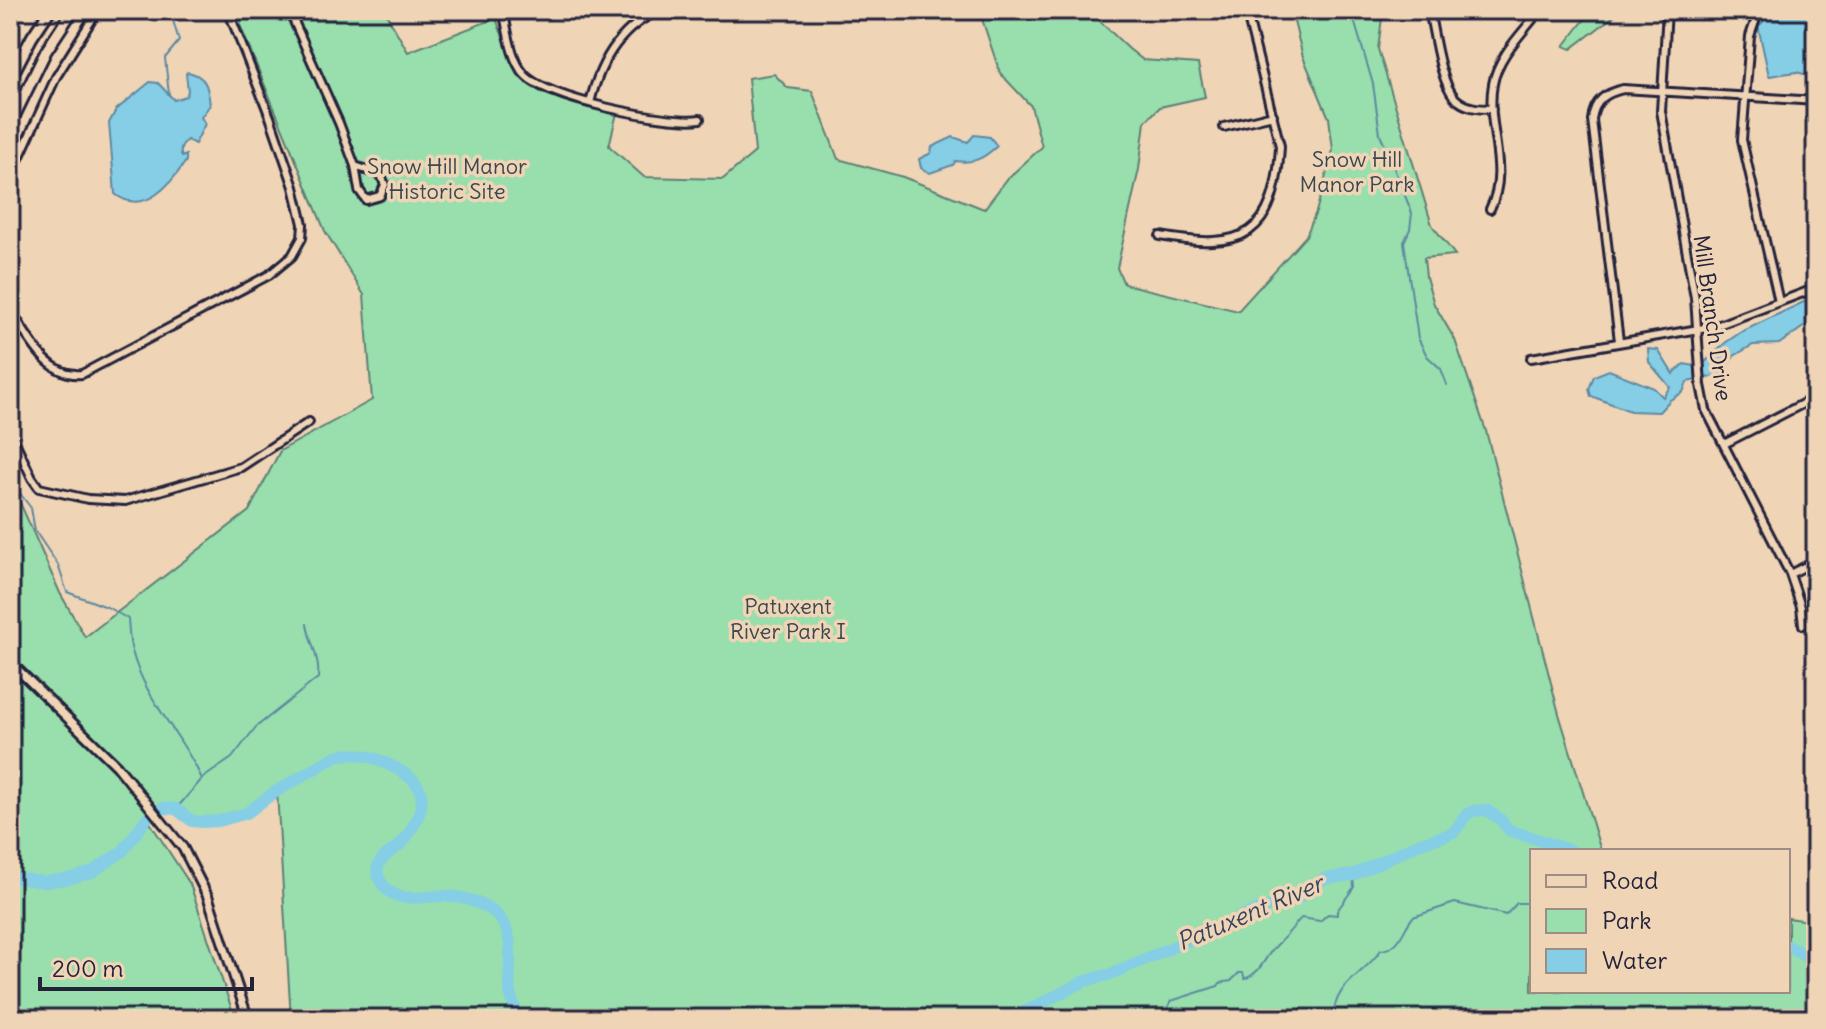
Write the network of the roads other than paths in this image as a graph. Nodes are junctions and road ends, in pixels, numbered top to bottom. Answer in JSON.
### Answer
{"nodes":[{"id":1,"x":50,"y":10,"type":"edge"},
{"id":2,"x":73,"y":10,"type":"edge"},
{"id":3,"x":98,"y":10,"type":"edge"},
{"id":4,"x":228,"y":10,"type":"edge"},
{"id":5,"x":289,"y":10,"type":"edge"},
{"id":6,"x":503,"y":10,"type":"edge"},
{"id":7,"x":661,"y":10,"type":"edge"},
{"id":8,"x":1176,"y":10,"type":"edge"},
{"id":9,"x":1208,"y":10,"type":"edge"},
{"id":10,"x":1246,"y":10,"type":"edge"},
{"id":11,"x":1429,"y":10,"type":"edge"},
{"id":12,"x":1540,"y":10,"type":"edge"},
{"id":13,"x":1667,"y":10,"type":"edge"},
{"id":14,"x":1759,"y":10,"type":"edge"},
{"id":15,"x":10,"y":79,"type":"edge"},
{"id":16,"x":1661,"y":92,"type":"junction"},
{"id":17,"x":1745,"y":97,"type":"junction"},
{"id":18,"x":1815,"y":101,"type":"edge"},
{"id":19,"x":590,"y":103,"type":"junction"},
{"id":20,"x":1492,"y":109,"type":"junction"},
{"id":21,"x":1273,"y":115,"type":"junction"},
{"id":22,"x":700,"y":119,"type":"dead end"},
{"id":23,"x":10,"y":125,"type":"edge"},
{"id":24,"x":1224,"y":127,"type":"dead end"},
{"id":25,"x":1816,"y":138,"type":"edge"},
{"id":26,"x":355,"y":166,"type":"junction"},
{"id":27,"x":10,"y":178,"type":"edge"},
{"id":28,"x":1490,"y":209,"type":"dead end"},
{"id":29,"x":1160,"y":236,"type":"dead end"},
{"id":30,"x":1816,"y":288,"type":"edge"},
{"id":31,"x":1779,"y":302,"type":"junction"},
{"id":32,"x":10,"y":309,"type":"edge"},
{"id":33,"x":1697,"y":328,"type":"junction"},
{"id":34,"x":1619,"y":341,"type":"junction"},
{"id":35,"x":1531,"y":358,"type":"dead end"},
{"id":36,"x":1816,"y":397,"type":"edge"},
{"id":37,"x":1807,"y":401,"type":"junction"},
{"id":38,"x":1816,"y":418,"type":"edge"},
{"id":39,"x":309,"y":422,"type":"dead end"},
{"id":40,"x":10,"y":431,"type":"edge"},
{"id":41,"x":1724,"y":444,"type":"junction"},
{"id":42,"x":1816,"y":561,"type":"edge"},
{"id":43,"x":1790,"y":574,"type":"junction"},
{"id":44,"x":1803,"y":625,"type":"dead end"},
{"id":45,"x":10,"y":662,"type":"edge"},
{"id":46,"x":248,"y":1019,"type":"edge"}],
"edges":[{"from":1,"to":15,"type":"main road"},
{"from":2,"to":23,"type":"main road"},
{"from":3,"to":27,"type":"street"},
{"from":4,"to":32,"type":"street"},
{"from":5,"to":26,"type":"street"},
{"from":6,"to":19,"type":"street"},
{"from":7,"to":19,"type":"street"},
{"from":8,"to":9,"type":"street"},
{"from":10,"to":21,"type":"street"},
{"from":11,"to":20,"type":"street"},
{"from":12,"to":20,"type":"street"},
{"from":13,"to":16,"type":"street","name":"Mill Branch Drive"},
{"from":14,"to":17,"type":"street"},
{"from":16,"to":17,"type":"street"},
{"from":16,"to":33,"type":"street","name":"Mill Branch Drive"},
{"from":16,"to":34,"type":"street"},
{"from":17,"to":18,"type":"street"},
{"from":17,"to":31,"type":"street"},
{"from":18,"to":25,"type":"street"},
{"from":19,"to":22,"type":"street"},
{"from":20,"to":28,"type":"street"},
{"from":21,"to":24,"type":"street"},
{"from":21,"to":29,"type":"street"},
{"from":26,"to":26,"type":"street"},
{"from":30,"to":31,"type":"street"},
{"from":31,"to":33,"type":"street"},
{"from":33,"to":34,"type":"street"},
{"from":33,"to":41,"type":"street","name":"Mill Branch Drive"},
{"from":34,"to":35,"type":"street"},
{"from":36,"to":37,"type":"street"},
{"from":37,"to":38,"type":"street"},
{"from":37,"to":41,"type":"street"},
{"from":39,"to":40,"type":"street"},
{"from":41,"to":43,"type":"street","name":"Mill Branch Drive"},
{"from":42,"to":43,"type":"street"},
{"from":43,"to":44,"type":"street","name":"Mill Branch Drive"},
{"from":45,"to":46,"type":"street"}]}
